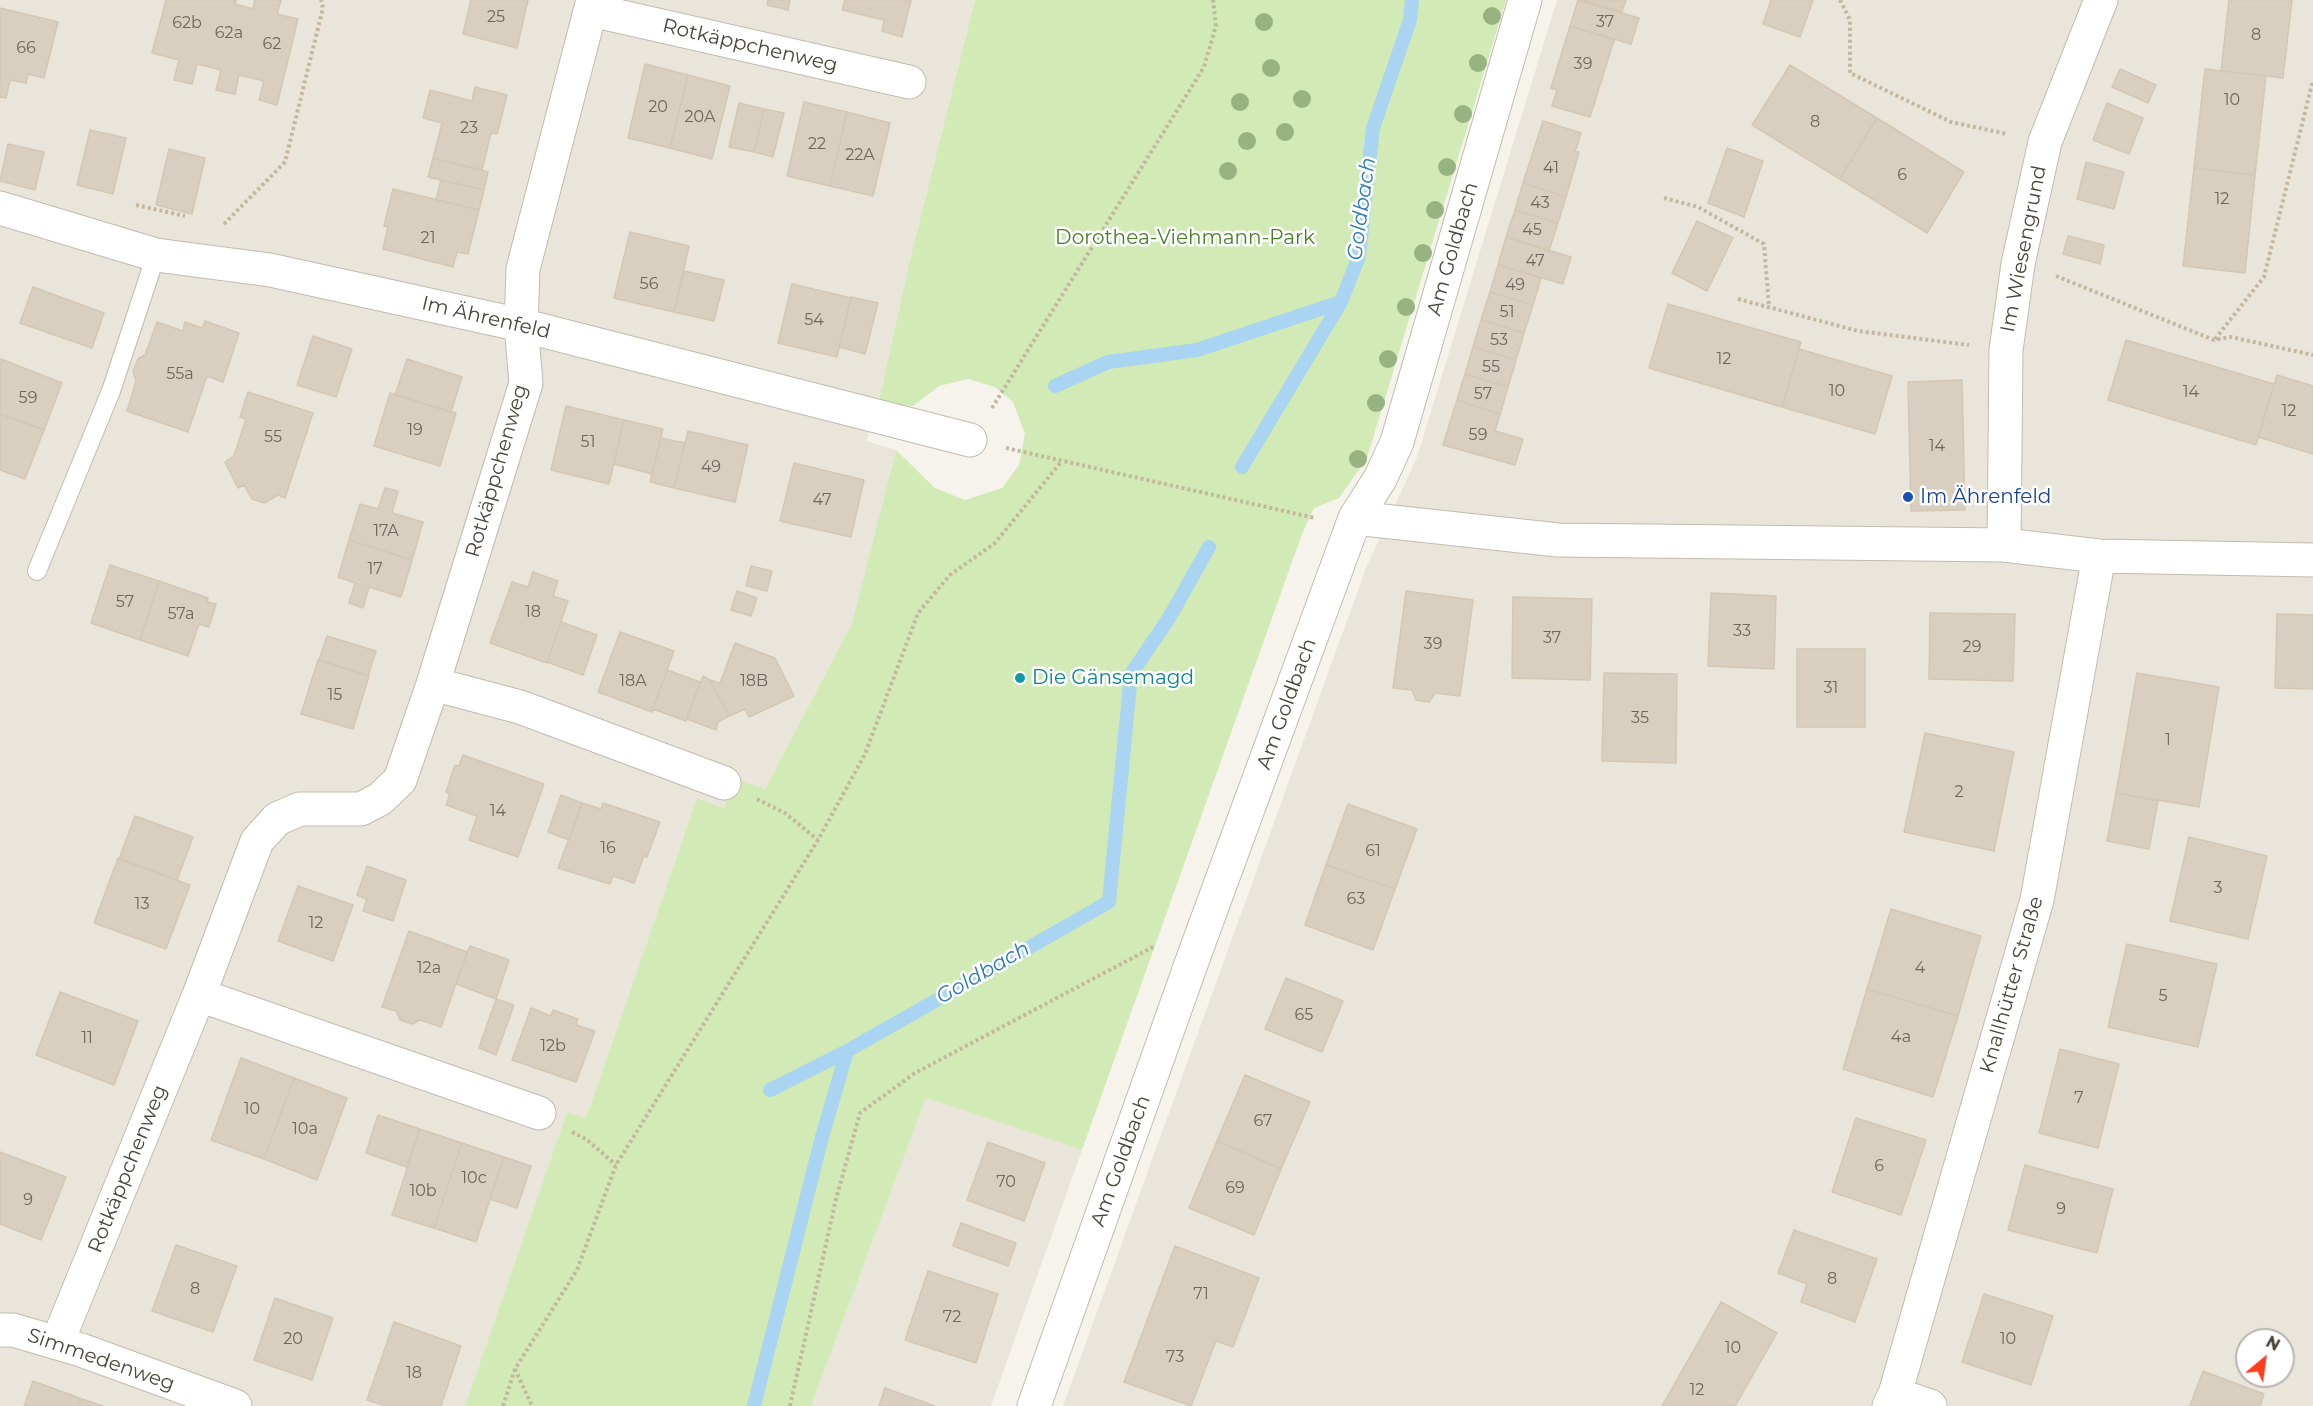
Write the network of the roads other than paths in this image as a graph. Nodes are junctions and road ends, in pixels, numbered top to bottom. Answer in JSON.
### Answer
{"nodes":[{"id":1,"x":1525,"y":0,"type":"edge"},
{"id":2,"x":2101,"y":0,"type":"edge"},
{"id":3,"x":592,"y":5,"type":"edge"},
{"id":4,"x":909,"y":82,"type":"dead end"},
{"id":5,"x":0,"y":208,"type":"edge"},
{"id":6,"x":156,"y":255,"type":"junction"},
{"id":7,"x":521,"y":325,"type":"junction"},
{"id":8,"x":970,"y":440,"type":"road end"},
{"id":9,"x":1355,"y":518,"type":"junction"},
{"id":10,"x":2004,"y":545,"type":"junction"},
{"id":11,"x":2099,"y":556,"type":"junction"},
{"id":12,"x":2313,"y":560,"type":"edge"},
{"id":13,"x":37,"y":571,"type":"dead end"},
{"id":14,"x":433,"y":684,"type":"junction"},
{"id":15,"x":724,"y":783,"type":"road end"},
{"id":16,"x":199,"y":994,"type":"junction"},
{"id":17,"x":539,"y":1113,"type":"road end"},
{"id":18,"x":0,"y":1330,"type":"edge"},
{"id":19,"x":57,"y":1343,"type":"junction"},
{"id":20,"x":1892,"y":1400,"type":"edge"},
{"id":21,"x":235,"y":1406,"type":"edge"},
{"id":22,"x":1034,"y":1406,"type":"edge"},
{"id":23,"x":1930,"y":1406,"type":"edge"}],
"edges":[{"from":1,"to":9,"type":"street","name":"Am Goldbach"},
{"from":2,"to":10,"type":"street","name":"Im Wiesengrund"},
{"from":3,"to":4,"type":"street","name":"Rotkäppchenweg"},
{"from":3,"to":7,"type":"street","name":"Rotkäppchenweg"},
{"from":5,"to":6,"type":"street","name":"Im Ährenfeld"},
{"from":6,"to":7,"type":"street","name":"Im Ährenfeld"},
{"from":6,"to":13,"type":"lane"},
{"from":7,"to":8,"type":"street","name":"Im Ährenfeld"},
{"from":7,"to":14,"type":"street","name":"Rotkäppchenweg"},
{"from":9,"to":10,"type":"street"},
{"from":9,"to":22,"type":"street","name":"Am Goldbach"},
{"from":10,"to":11,"type":"street"},
{"from":11,"to":12,"type":"street"},
{"from":11,"to":20,"type":"street","name":"Knallhütter Straße"},
{"from":14,"to":15,"type":"street"},
{"from":14,"to":16,"type":"street","name":"Rotkäppchenweg"},
{"from":16,"to":17,"type":"street"},
{"from":16,"to":19,"type":"street","name":"Rotkäppchenweg"},
{"from":18,"to":19,"type":"street","name":"Simmedenweg"},
{"from":19,"to":21,"type":"street","name":"Simmedenweg"},
{"from":20,"to":23,"type":"street"}]}
